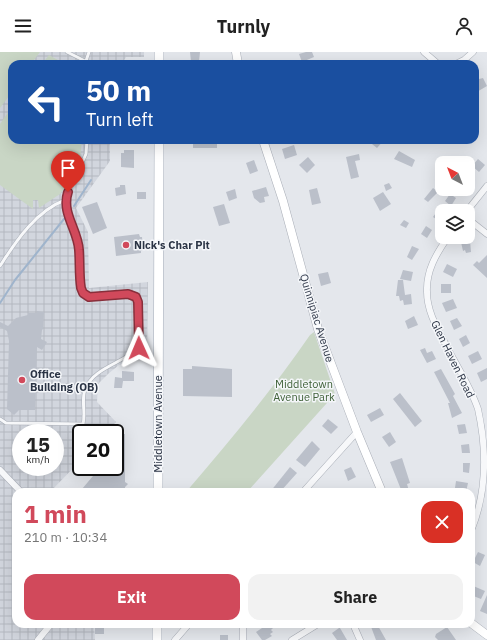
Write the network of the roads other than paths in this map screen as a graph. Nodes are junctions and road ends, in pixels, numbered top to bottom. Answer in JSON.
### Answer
{"nodes":[{"id":1,"x":67,"y":52,"type":"edge"},
{"id":2,"x":424,"y":52,"type":"edge"},
{"id":3,"x":473,"y":52,"type":"edge"},
{"id":4,"x":80,"y":60,"type":"edge"},
{"id":5,"x":433,"y":60,"type":"edge"},
{"id":6,"x":464,"y":60,"type":"edge"},
{"id":7,"x":87,"y":144,"type":"edge"},
{"id":8,"x":159,"y":144,"type":"edge"},
{"id":9,"x":264,"y":144,"type":"edge"},
{"id":10,"x":487,"y":186,"type":"edge"},
{"id":11,"x":65,"y":200,"type":"junction"},
{"id":12,"x":473,"y":204,"type":"edge"},
{"id":13,"x":475,"y":224,"type":"edge"},
{"id":14,"x":487,"y":234,"type":"edge"},
{"id":15,"x":444,"y":244,"type":"edge"},
{"id":16,"x":0,"y":266,"type":"edge"},
{"id":17,"x":0,"y":419,"type":"edge"},
{"id":18,"x":357,"y":432,"type":"junction"},
{"id":19,"x":0,"y":470,"type":"edge"},
{"id":20,"x":486,"y":486,"type":"edge"},
{"id":21,"x":17,"y":488,"type":"edge"},
{"id":22,"x":158,"y":488,"type":"edge"},
{"id":23,"x":307,"y":488,"type":"edge"},
{"id":24,"x":380,"y":488,"type":"edge"},
{"id":25,"x":475,"y":521,"type":"edge"},
{"id":26,"x":475,"y":626,"type":"edge"},
{"id":27,"x":48,"y":628,"type":"edge"},
{"id":28,"x":157,"y":628,"type":"edge"},
{"id":29,"x":186,"y":628,"type":"edge"},
{"id":30,"x":243,"y":628,"type":"edge"},
{"id":31,"x":312,"y":628,"type":"edge"},
{"id":32,"x":355,"y":628,"type":"edge"},
{"id":33,"x":487,"y":635,"type":"edge"},
{"id":34,"x":38,"y":640,"type":"edge"},
{"id":35,"x":157,"y":640,"type":"edge"},
{"id":36,"x":175,"y":640,"type":"edge"},
{"id":37,"x":243,"y":640,"type":"edge"},
{"id":38,"x":292,"y":640,"type":"edge"},
{"id":39,"x":360,"y":640,"type":"edge"}],
"edges":[{"from":1,"to":4,"type":"lane"},
{"from":2,"to":5,"type":"street"},
{"from":3,"to":6,"type":"street"},
{"from":7,"to":11,"type":"lane"},
{"from":8,"to":22,"type":"main road","name":"Middletown Avenue"},
{"from":9,"to":18,"type":"main road","name":"Quinnipiac Avenue"},
{"from":10,"to":12,"type":"street"},
{"from":11,"to":16,"type":"lane"},
{"from":11,"to":17,"type":"lane"},
{"from":13,"to":14,"type":"street"},
{"from":15,"to":20,"type":"street","name":"Glen Haven Road"},
{"from":18,"to":23,"type":"street"},
{"from":18,"to":24,"type":"main road","name":"Quinnipiac Avenue"},
{"from":19,"to":21,"type":"street"},
{"from":20,"to":25,"type":"street","name":"Glen Haven Road"},
{"from":26,"to":33,"type":"main road"},
{"from":27,"to":34,"type":"street"},
{"from":28,"to":35,"type":"main road"},
{"from":29,"to":36,"type":"street"},
{"from":30,"to":37,"type":"street"},
{"from":31,"to":38,"type":"street"},
{"from":32,"to":39,"type":"street"}]}
